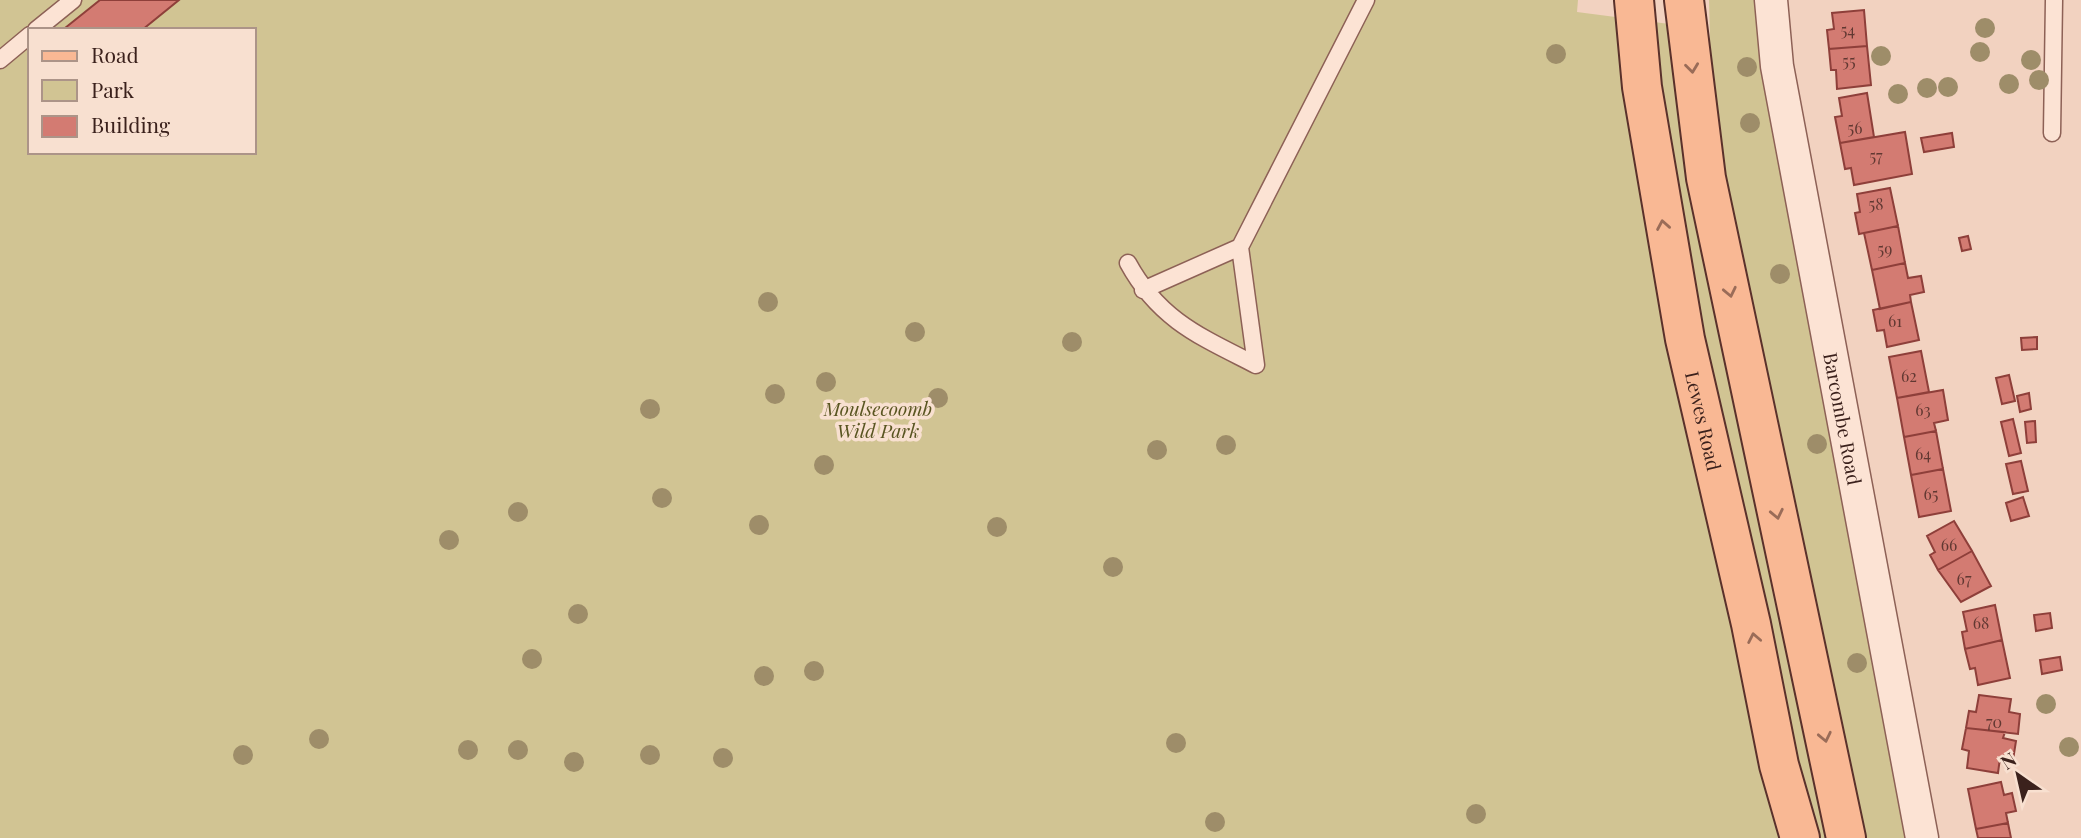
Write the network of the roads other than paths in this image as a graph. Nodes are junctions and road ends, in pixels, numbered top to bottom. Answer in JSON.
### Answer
{"nodes":[{"id":1,"x":73,"y":0,"type":"edge"},
{"id":2,"x":1366,"y":0,"type":"edge"},
{"id":3,"x":1634,"y":0,"type":"edge"},
{"id":4,"x":1684,"y":0,"type":"edge"},
{"id":5,"x":1771,"y":0,"type":"edge"},
{"id":6,"x":2054,"y":0,"type":"edge"},
{"id":7,"x":38,"y":28,"type":"edge"},
{"id":8,"x":28,"y":37,"type":"edge"},
{"id":9,"x":0,"y":60,"type":"edge"},
{"id":10,"x":2052,"y":133,"type":"dead end"},
{"id":11,"x":1240,"y":247,"type":"junction"},
{"id":12,"x":1128,"y":263,"type":"dead end"},
{"id":13,"x":1143,"y":290,"type":"junction"},
{"id":14,"x":1800,"y":838,"type":"edge"},
{"id":15,"x":1846,"y":838,"type":"edge"},
{"id":16,"x":1922,"y":838,"type":"edge"}],
"edges":[{"from":1,"to":7,"type":"lane"},
{"from":2,"to":11,"type":"lane"},
{"from":14,"to":3,"type":"main road","name":"Lewes Road","one_way":true},
{"from":4,"to":15,"type":"main road","one_way":true},
{"from":5,"to":16,"type":"street","name":"Barcombe Road"},
{"from":6,"to":10,"type":"lane"},
{"from":8,"to":9,"type":"lane"},
{"from":11,"to":13,"type":"lane"},
{"from":11,"to":13,"type":"lane"},
{"from":12,"to":13,"type":"lane"}]}
